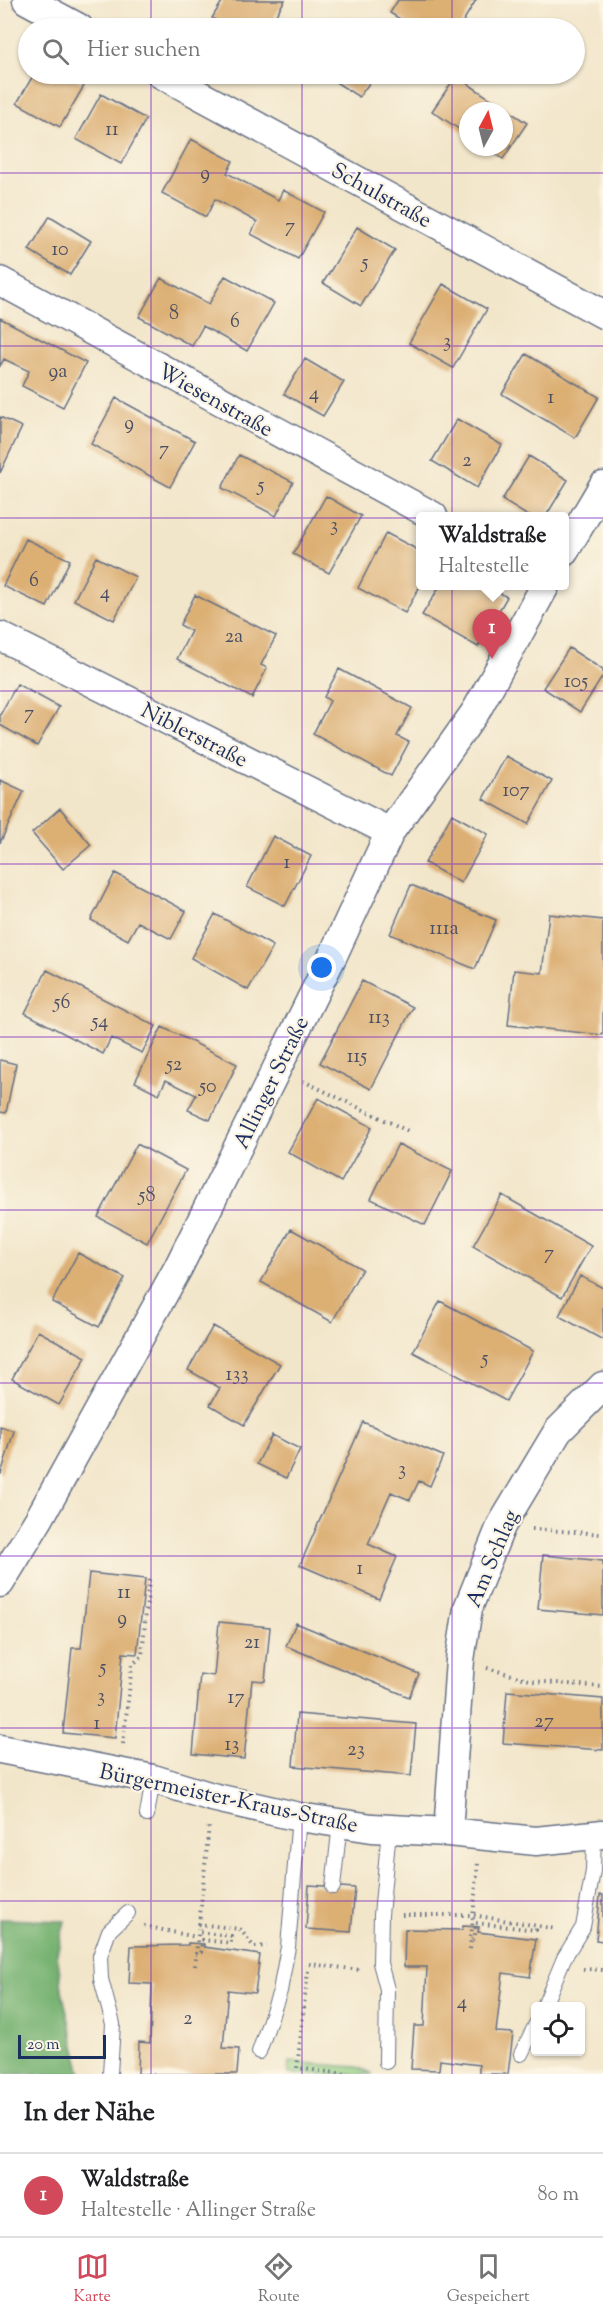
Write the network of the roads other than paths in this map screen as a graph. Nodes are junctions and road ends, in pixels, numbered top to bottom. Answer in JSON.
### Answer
{"nodes":[{"id":1,"x":27,"y":0,"type":"edge"},
{"id":2,"x":60,"y":18,"type":"edge"},
{"id":3,"x":179,"y":84,"type":"edge"},
{"id":4,"x":0,"y":281,"type":"edge"},
{"id":5,"x":603,"y":314,"type":"edge"},
{"id":6,"x":603,"y":486,"type":"edge"},
{"id":7,"x":426,"y":512,"type":"edge"},
{"id":8,"x":569,"y":544,"type":"edge"},
{"id":9,"x":542,"y":590,"type":"edge"},
{"id":10,"x":0,"y":636,"type":"edge"},
{"id":11,"x":390,"y":832,"type":"junction"},
{"id":12,"x":603,"y":1386,"type":"edge"},
{"id":13,"x":0,"y":1583,"type":"edge"},
{"id":14,"x":0,"y":1749,"type":"edge"},
{"id":15,"x":153,"y":1779,"type":"junction"},
{"id":16,"x":147,"y":1815,"type":"dead end"},
{"id":17,"x":300,"y":1817,"type":"junction"},
{"id":18,"x":340,"y":1823,"type":"junction"},
{"id":19,"x":389,"y":1830,"type":"junction"},
{"id":20,"x":448,"y":1832,"type":"junction"},
{"id":21,"x":599,"y":1834,"type":"edge"},
{"id":22,"x":333,"y":1887,"type":"dead end"},
{"id":23,"x":128,"y":1913,"type":"road end"},
{"id":24,"x":546,"y":2002,"type":"edge"},
{"id":25,"x":531,"y":2034,"type":"edge"},
{"id":26,"x":259,"y":2052,"type":"dead end"},
{"id":27,"x":521,"y":2054,"type":"dead end"},
{"id":28,"x":386,"y":2062,"type":"dead end"},
{"id":29,"x":110,"y":2074,"type":"edge"}],
"edges":[{"from":1,"to":2,"type":"street"},
{"from":3,"to":5,"type":"street","name":"Schulstraße"},
{"from":4,"to":7,"type":"street","name":"Wiesenstraße"},
{"from":6,"to":8,"type":"street"},
{"from":9,"to":11,"type":"street","name":"Allinger Straße"},
{"from":10,"to":11,"type":"street","name":"Niblerstraße"},
{"from":11,"to":13,"type":"street","name":"Allinger Straße"},
{"from":12,"to":20,"type":"street","name":"Am Schlag"},
{"from":14,"to":15,"type":"street","name":"Bürgermeister-Kraus-Straße"},
{"from":15,"to":16,"type":"lane"},
{"from":15,"to":17,"type":"street","name":"Bürgermeister-Kraus-Straße"},
{"from":17,"to":18,"type":"street","name":"Bürgermeister-Kraus-Straße"},
{"from":17,"to":26,"type":"lane"},
{"from":18,"to":19,"type":"street","name":"Bürgermeister-Kraus-Straße"},
{"from":18,"to":22,"type":"lane"},
{"from":19,"to":20,"type":"street","name":"Bürgermeister-Kraus-Straße"},
{"from":19,"to":28,"type":"lane"},
{"from":20,"to":21,"type":"street","name":"Bürgermeister-Kraus-Straße"},
{"from":21,"to":24,"type":"lane"},
{"from":23,"to":29,"type":"lane"},
{"from":25,"to":27,"type":"lane"}]}
